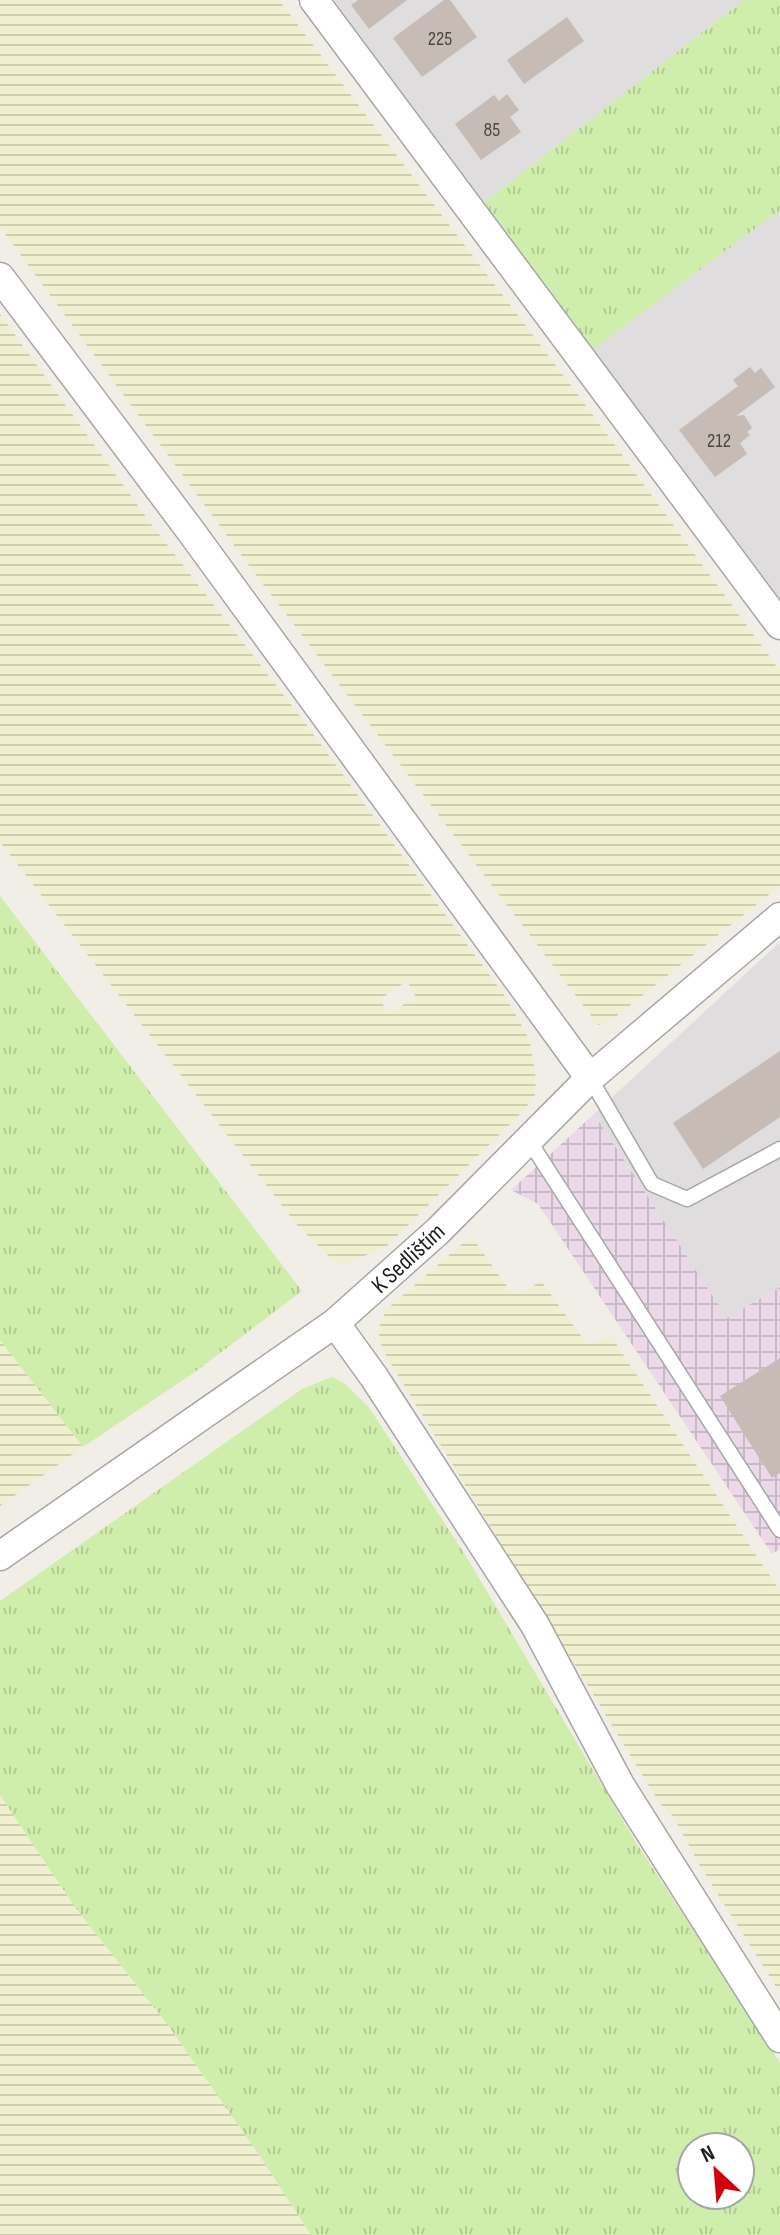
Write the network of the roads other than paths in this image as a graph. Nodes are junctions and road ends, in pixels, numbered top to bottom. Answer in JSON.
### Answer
{"nodes":[{"id":1,"x":314,"y":0,"type":"edge"},
{"id":2,"x":0,"y":277,"type":"edge"},
{"id":3,"x":780,"y":625,"type":"edge"},
{"id":4,"x":780,"y":917,"type":"edge"},
{"id":5,"x":590,"y":1078,"type":"junction"},
{"id":6,"x":528,"y":1139,"type":"junction"},
{"id":7,"x":780,"y":1149,"type":"edge"},
{"id":8,"x":335,"y":1323,"type":"junction"},
{"id":9,"x":780,"y":1530,"type":"edge"},
{"id":10,"x":0,"y":1556,"type":"edge"},
{"id":11,"x":780,"y":2038,"type":"edge"}],
"edges":[{"from":1,"to":3,"type":"street"},
{"from":2,"to":5,"type":"street"},
{"from":4,"to":5,"type":"street","name":"K Sedlištím"},
{"from":5,"to":6,"type":"street","name":"K Sedlištím"},
{"from":5,"to":7,"type":"lane"},
{"from":6,"to":8,"type":"street","name":"K Sedlištím"},
{"from":6,"to":9,"type":"lane"},
{"from":8,"to":10,"type":"street","name":"K Sedlištím"},
{"from":8,"to":11,"type":"street"}]}
